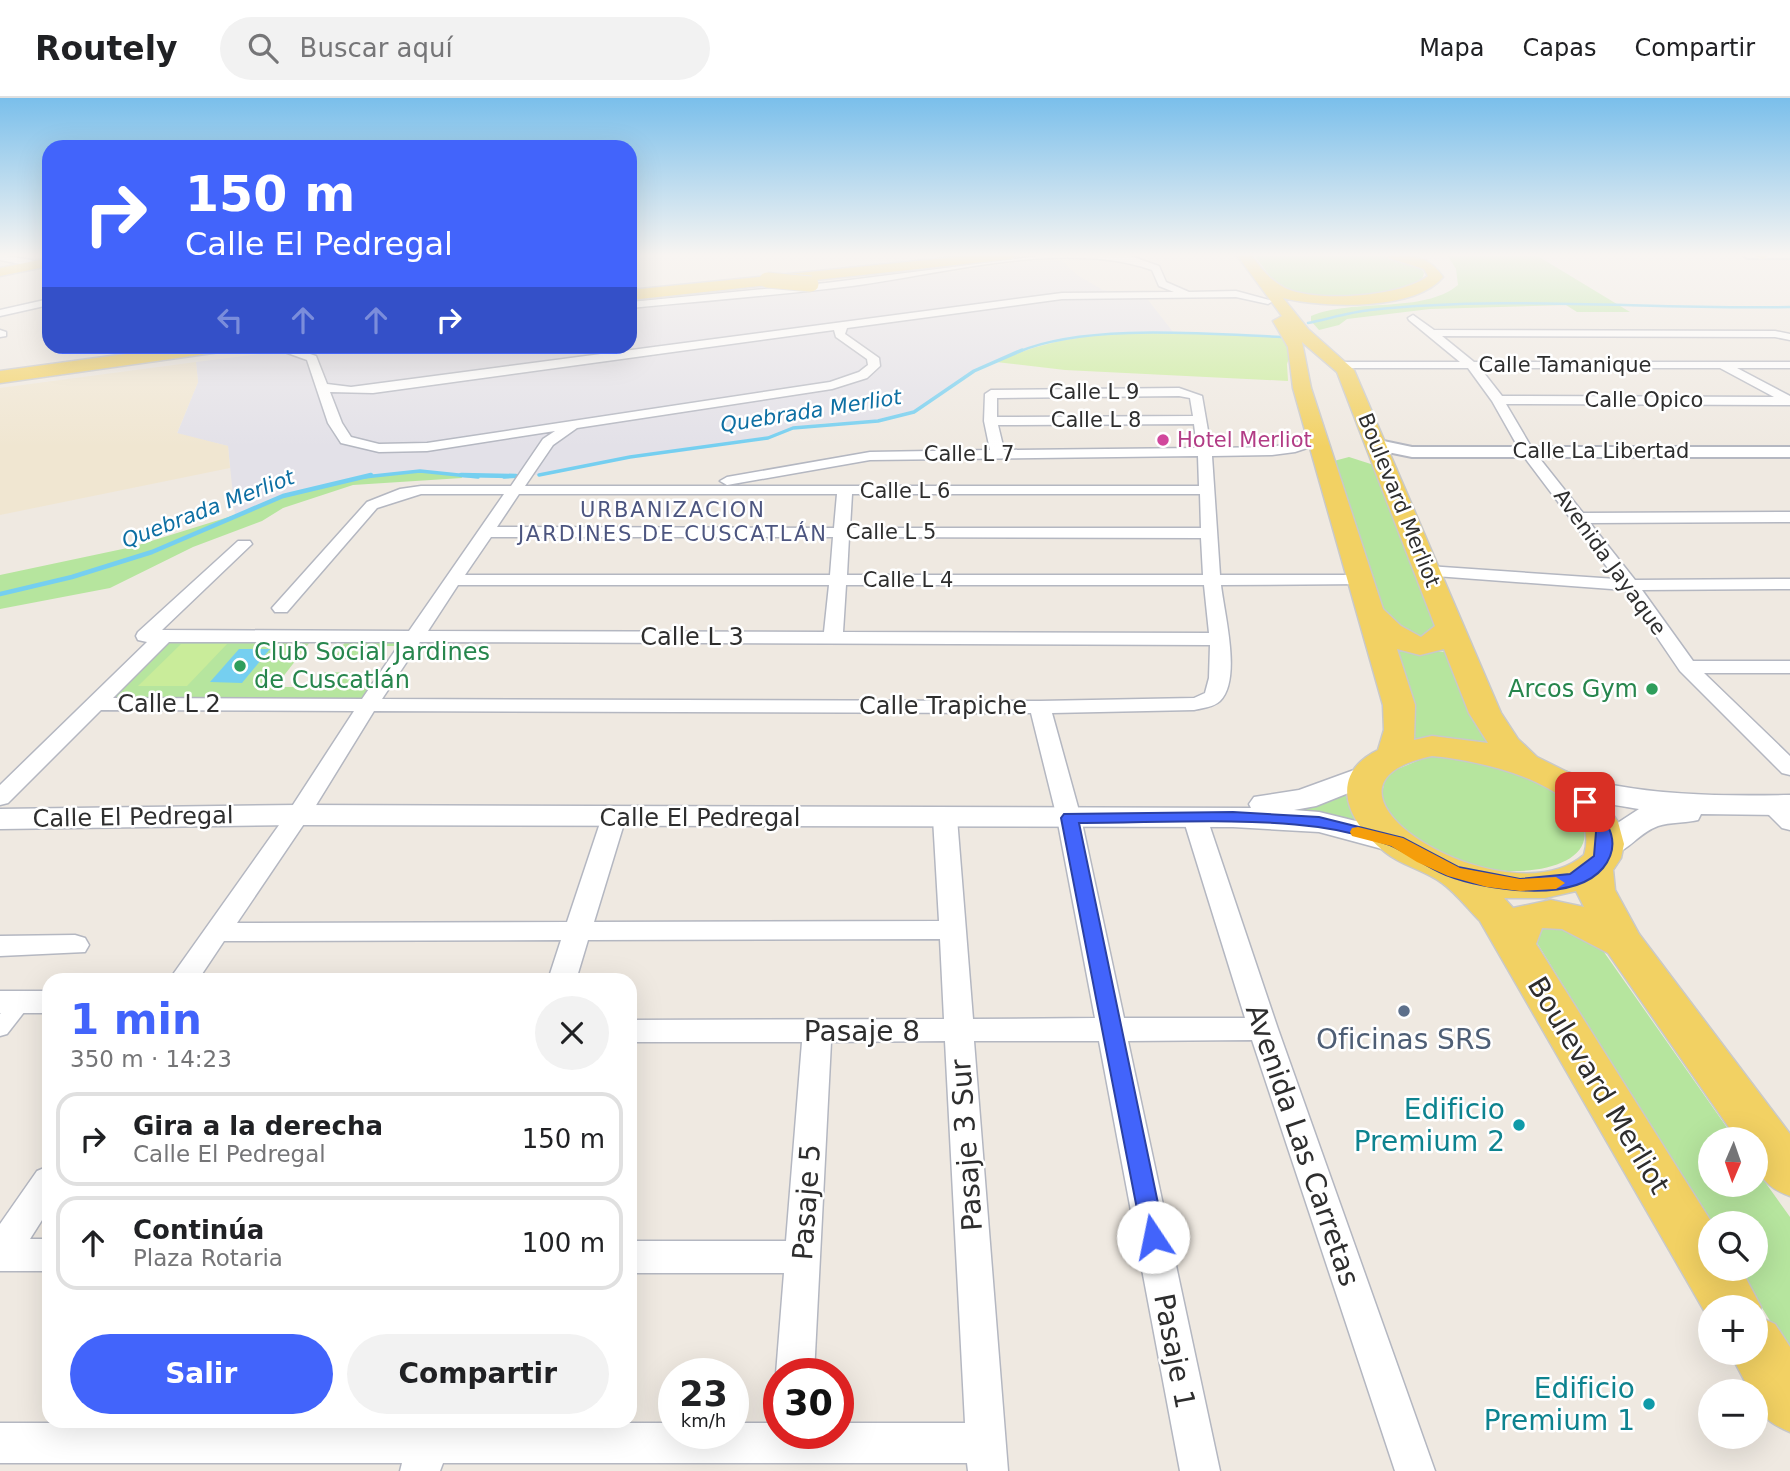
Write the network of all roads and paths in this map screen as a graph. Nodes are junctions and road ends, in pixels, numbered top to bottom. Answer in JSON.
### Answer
{"nodes":[{"id":1,"x":883,"y":319,"type":"edge"},
{"id":2,"x":1282,"y":319,"type":"edge"},
{"id":3,"x":1291,"y":319,"type":"edge"},
{"id":4,"x":1414,"y":319,"type":"edge"},
{"id":5,"x":845,"y":324,"type":"junction"},
{"id":6,"x":1433,"y":333,"type":"junction"},
{"id":7,"x":1661,"y":333,"type":"junction"},
{"id":8,"x":1790,"y":337,"type":"edge"},
{"id":9,"x":1685,"y":346,"type":"dead end"},
{"id":10,"x":1698,"y":352,"type":"dead end"},
{"id":11,"x":637,"y":353,"type":"edge"},
{"id":12,"x":116,"y":354,"type":"edge"},
{"id":13,"x":169,"y":354,"type":"edge"},
{"id":14,"x":312,"y":354,"type":"edge"},
{"id":15,"x":627,"y":354,"type":"edge"},
{"id":16,"x":1471,"y":365,"type":"junction"},
{"id":17,"x":1721,"y":365,"type":"junction"},
{"id":18,"x":1790,"y":365,"type":"edge"},
{"id":19,"x":0,"y":370,"type":"edge"},
{"id":20,"x":1324,"y":372,"type":"junction"},
{"id":21,"x":0,"y":377,"type":"edge"},
{"id":22,"x":321,"y":387,"type":"junction"},
{"id":23,"x":1196,"y":397,"type":"joint"},
{"id":24,"x":1498,"y":400,"type":"junction"},
{"id":25,"x":1790,"y":401,"type":"edge"},
{"id":26,"x":1201,"y":420,"type":"junction"},
{"id":27,"x":992,"y":421,"type":"junction"},
{"id":28,"x":576,"y":424,"type":"junction"},
{"id":29,"x":475,"y":439,"type":"junction"},
{"id":30,"x":1317,"y":440,"type":"junction"},
{"id":31,"x":1272,"y":451,"type":"junction"},
{"id":32,"x":1527,"y":451,"type":"junction"},
{"id":33,"x":1206,"y":452,"type":"junction"},
{"id":34,"x":998,"y":454,"type":"junction"},
{"id":35,"x":1378,"y":454,"type":"junction"},
{"id":36,"x":1787,"y":454,"type":"edge"},
{"id":37,"x":539,"y":455,"type":"junction"},
{"id":38,"x":1324,"y":466,"type":"junction"},
{"id":39,"x":516,"y":490,"type":"junction"},
{"id":40,"x":1209,"y":490,"type":"junction"},
{"id":41,"x":845,"y":491,"type":"junction"},
{"id":42,"x":669,"y":492,"type":"junction"},
{"id":43,"x":1790,"y":517,"type":"edge"},
{"id":44,"x":1580,"y":518,"type":"junction"},
{"id":45,"x":489,"y":532,"type":"junction"},
{"id":46,"x":842,"y":532,"type":"junction"},
{"id":47,"x":1210,"y":533,"type":"junction"},
{"id":48,"x":244,"y":544,"type":"dead end"},
{"id":49,"x":1428,"y":571,"type":"junction"},
{"id":50,"x":456,"y":580,"type":"junction"},
{"id":51,"x":838,"y":580,"type":"junction"},
{"id":52,"x":1212,"y":580,"type":"junction"},
{"id":53,"x":1360,"y":580,"type":"junction"},
{"id":54,"x":1790,"y":584,"type":"edge"},
{"id":55,"x":1630,"y":585,"type":"junction"},
{"id":56,"x":281,"y":608,"type":"dead end"},
{"id":57,"x":1373,"y":614,"type":"junction"},
{"id":58,"x":1450,"y":627,"type":"junction"},
{"id":59,"x":164,"y":636,"type":"junction"},
{"id":60,"x":415,"y":636,"type":"junction"},
{"id":61,"x":833,"y":637,"type":"junction"},
{"id":62,"x":1220,"y":639,"type":"junction"},
{"id":63,"x":1687,"y":667,"type":"junction"},
{"id":64,"x":1790,"y":667,"type":"edge"},
{"id":65,"x":95,"y":704,"type":"junction"},
{"id":66,"x":369,"y":704,"type":"junction"},
{"id":67,"x":1040,"y":707,"type":"junction"},
{"id":68,"x":1394,"y":753,"type":"junction"},
{"id":69,"x":1790,"y":768,"type":"edge"},
{"id":70,"x":1365,"y":775,"type":"junction"},
{"id":71,"x":1550,"y":776,"type":"junction"},
{"id":72,"x":0,"y":798,"type":"edge"},
{"id":73,"x":0,"y":805,"type":"edge"},
{"id":74,"x":302,"y":809,"type":"junction"},
{"id":75,"x":1784,"y":811,"type":"edge"},
{"id":76,"x":1068,"y":812,"type":"junction"},
{"id":77,"x":614,"y":817,"type":"junction"},
{"id":78,"x":945,"y":818,"type":"junction"},
{"id":79,"x":1195,"y":818,"type":"junction"},
{"id":80,"x":0,"y":819,"type":"edge"},
{"id":81,"x":1397,"y":842,"type":"junction"},
{"id":82,"x":1600,"y":857,"type":"junction"},
{"id":83,"x":1454,"y":872,"type":"junction"},
{"id":84,"x":952,"y":930,"type":"junction"},
{"id":85,"x":578,"y":931,"type":"junction"},
{"id":86,"x":215,"y":932,"type":"junction"},
{"id":87,"x":1623,"y":943,"type":"junction"},
{"id":88,"x":75,"y":945,"type":"dead end"},
{"id":89,"x":0,"y":946,"type":"edge"},
{"id":90,"x":1514,"y":946,"type":"junction"},
{"id":91,"x":188,"y":973,"type":"edge"},
{"id":92,"x":564,"y":973,"type":"edge"},
{"id":93,"x":24,"y":1002,"type":"edge"},
{"id":94,"x":0,"y":1028,"type":"edge"},
{"id":95,"x":959,"y":1030,"type":"junction"},
{"id":96,"x":1111,"y":1030,"type":"junction"},
{"id":97,"x":1263,"y":1030,"type":"junction"},
{"id":98,"x":637,"y":1031,"type":"edge"},
{"id":99,"x":817,"y":1031,"type":"junction"},
{"id":100,"x":1790,"y":1174,"type":"edge"},
{"id":101,"x":42,"y":1191,"type":"edge"},
{"id":102,"x":0,"y":1254,"type":"edge"},
{"id":103,"x":42,"y":1255,"type":"edge"},
{"id":104,"x":637,"y":1257,"type":"edge"},
{"id":105,"x":803,"y":1257,"type":"junction"},
{"id":106,"x":1726,"y":1295,"type":"edge"},
{"id":107,"x":796,"y":1358,"type":"edge"},
{"id":108,"x":1768,"y":1365,"type":"edge"},
{"id":109,"x":1790,"y":1402,"type":"edge"},
{"id":110,"x":763,"y":1439,"type":"edge"},
{"id":111,"x":0,"y":1443,"type":"edge"},
{"id":112,"x":854,"y":1444,"type":"edge"},
{"id":113,"x":428,"y":1445,"type":"edge"},
{"id":114,"x":987,"y":1457,"type":"edge"},
{"id":115,"x":1200,"y":1471,"type":"edge"},
{"id":116,"x":1415,"y":1471,"type":"edge"}],
"edges":[{"from":1,"to":5,"type":"street"},
{"from":2,"to":20,"type":"main road","name":"Boulevard Merliot"},
{"from":3,"to":20,"type":"main road","name":"Boulevard Merliot"},
{"from":4,"to":6,"type":"street","name":"Avenida Jayaque"},
{"from":5,"to":11,"type":"street"},
{"from":5,"to":28,"type":"street"},
{"from":6,"to":7,"type":"street"},
{"from":6,"to":16,"type":"street","name":"Avenida Jayaque"},
{"from":7,"to":8,"type":"street"},
{"from":7,"to":9,"type":"street"},
{"from":10,"to":17,"type":"street","name":"Calle Opico"},
{"from":12,"to":19,"type":"main road"},
{"from":13,"to":21,"type":"main road"},
{"from":14,"to":22,"type":"street"},
{"from":15,"to":22,"type":"street"},
{"from":16,"to":17,"type":"street","name":"Calle Tamanique"},
{"from":16,"to":20,"type":"street","name":"Calle Tamanique"},
{"from":16,"to":24,"type":"street","name":"Avenida Jayaque"},
{"from":17,"to":18,"type":"street","name":"Calle Tamanique"},
{"from":17,"to":25,"type":"street","name":"Calle Opico"},
{"from":20,"to":30,"type":"main road","name":"Boulevard Merliot"},
{"from":20,"to":35,"type":"main road","name":"Boulevard Merliot"},
{"from":22,"to":29,"type":"street"},
{"from":23,"to":26,"type":"street","name":"Calle Trapiche"},
{"from":23,"to":27,"type":"street","name":"Calle L 9"},
{"from":24,"to":25,"type":"street","name":"Calle Opico"},
{"from":24,"to":32,"type":"street","name":"Avenida Jayaque"},
{"from":26,"to":27,"type":"street","name":"Calle L 8"},
{"from":26,"to":33,"type":"street","name":"Calle Trapiche"},
{"from":27,"to":34,"type":"street"},
{"from":28,"to":29,"type":"street"},
{"from":28,"to":37,"type":"street"},
{"from":29,"to":37,"type":"street"},
{"from":30,"to":31,"type":"street","name":"Calle L 7"},
{"from":30,"to":38,"type":"main road","name":"Boulevard Merliot"},
{"from":31,"to":33,"type":"street","name":"Calle L 7"},
{"from":31,"to":38,"type":"street","name":"Calle L 7"},
{"from":32,"to":35,"type":"street","name":"Calle La Libertad"},
{"from":32,"to":36,"type":"street","name":"Calle La Libertad"},
{"from":32,"to":44,"type":"street","name":"Avenida Jayaque"},
{"from":33,"to":34,"type":"street","name":"Calle L 7"},
{"from":33,"to":40,"type":"street","name":"Calle Trapiche"},
{"from":34,"to":42,"type":"street","name":"Calle L 7"},
{"from":35,"to":49,"type":"main road","name":"Boulevard Merliot"},
{"from":37,"to":39,"type":"street"},
{"from":38,"to":53,"type":"main road","name":"Boulevard Merliot"},
{"from":39,"to":42,"type":"street","name":"Calle L 6"},
{"from":39,"to":45,"type":"street"},
{"from":39,"to":56,"type":"street","name":"Calle L 6"},
{"from":40,"to":41,"type":"street","name":"Calle L 6"},
{"from":40,"to":47,"type":"street","name":"Calle Trapiche"},
{"from":41,"to":42,"type":"street","name":"Calle L 6"},
{"from":41,"to":46,"type":"street"},
{"from":43,"to":44,"type":"street"},
{"from":44,"to":55,"type":"street","name":"Avenida Jayaque"},
{"from":45,"to":46,"type":"street","name":"Calle L 5"},
{"from":45,"to":50,"type":"street"},
{"from":46,"to":47,"type":"street","name":"Calle L 5"},
{"from":46,"to":51,"type":"street"},
{"from":47,"to":52,"type":"street","name":"Calle Trapiche"},
{"from":48,"to":59,"type":"street"},
{"from":49,"to":55,"type":"street"},
{"from":49,"to":58,"type":"main road","name":"Boulevard Merliot"},
{"from":50,"to":51,"type":"street","name":"Calle L 4"},
{"from":50,"to":60,"type":"street"},
{"from":51,"to":52,"type":"street","name":"Calle L 4"},
{"from":51,"to":61,"type":"street"},
{"from":52,"to":53,"type":"street","name":"Calle L 4"},
{"from":52,"to":62,"type":"street","name":"Calle Trapiche"},
{"from":53,"to":57,"type":"main road","name":"Boulevard Merliot"},
{"from":54,"to":55,"type":"street"},
{"from":55,"to":63,"type":"street","name":"Avenida Jayaque"},
{"from":57,"to":58,"type":"main road"},
{"from":57,"to":68,"type":"main road","name":"Boulevard Merliot"},
{"from":58,"to":71,"type":"main road","name":"Boulevard Merliot"},
{"from":59,"to":60,"type":"street","name":"Calle L 3"},
{"from":59,"to":65,"type":"street"},
{"from":60,"to":61,"type":"street","name":"Calle L 3"},
{"from":60,"to":66,"type":"street"},
{"from":61,"to":62,"type":"street","name":"Calle L 3"},
{"from":62,"to":67,"type":"street","name":"Calle Trapiche"},
{"from":63,"to":64,"type":"street"},
{"from":63,"to":69,"type":"street","name":"Avenida Jayaque"},
{"from":65,"to":66,"type":"street","name":"Calle L 2"},
{"from":65,"to":72,"type":"street"},
{"from":66,"to":67,"type":"street","name":"Calle Trapiche"},
{"from":66,"to":74,"type":"street"},
{"from":67,"to":76,"type":"street"},
{"from":68,"to":70,"type":"main road"},
{"from":68,"to":71,"type":"main road"},
{"from":70,"to":76,"type":"main road","name":"Calle El Pedregal"},
{"from":70,"to":81,"type":"main road"},
{"from":71,"to":75,"type":"main road"},
{"from":71,"to":82,"type":"main road"},
{"from":73,"to":74,"type":"main road","name":"Calle El Pedregal"},
{"from":74,"to":76,"type":"main road","name":"Calle El Pedregal"},
{"from":74,"to":77,"type":"main road","name":"Calle El Pedregal"},
{"from":74,"to":80,"type":"main road","name":"Calle El Pedregal"},
{"from":74,"to":86,"type":"street"},
{"from":75,"to":82,"type":"main road"},
{"from":76,"to":78,"type":"main road","name":"Calle El Pedregal"},
{"from":76,"to":79,"type":"main road","name":"Calle El Pedregal"},
{"from":76,"to":96,"type":"street","name":"Pasaje 1"},
{"from":77,"to":78,"type":"main road","name":"Calle El Pedregal"},
{"from":77,"to":85,"type":"street"},
{"from":78,"to":84,"type":"street","name":"Pasaje 3 Sur"},
{"from":79,"to":81,"type":"main road","name":"Calle El Pedregal"},
{"from":79,"to":97,"type":"street","name":"Avenida Las Carretas"},
{"from":81,"to":83,"type":"main road"},
{"from":82,"to":83,"type":"main road"},
{"from":82,"to":87,"type":"main road"},
{"from":83,"to":90,"type":"main road","name":"Boulevard Merliot"},
{"from":84,"to":85,"type":"street"},
{"from":84,"to":95,"type":"street","name":"Pasaje 3 Sur"},
{"from":85,"to":86,"type":"street"},
{"from":85,"to":92,"type":"street"},
{"from":86,"to":91,"type":"street"},
{"from":87,"to":90,"type":"main road"},
{"from":87,"to":100,"type":"main road"},
{"from":88,"to":89,"type":"street"},
{"from":90,"to":106,"type":"main road","name":"Boulevard Merliot"},
{"from":93,"to":94,"type":"street"},
{"from":95,"to":96,"type":"street","name":"Pasaje 8"},
{"from":95,"to":99,"type":"street","name":"Pasaje 8"},
{"from":95,"to":114,"type":"street","name":"Pasaje 3 Sur"},
{"from":96,"to":97,"type":"street","name":"Pasaje 8"},
{"from":96,"to":115,"type":"street","name":"Pasaje 1"},
{"from":97,"to":116,"type":"street","name":"Avenida Las Carretas"},
{"from":98,"to":99,"type":"street","name":"Pasaje 8"},
{"from":99,"to":105,"type":"street","name":"Pasaje 5"},
{"from":101,"to":102,"type":"street"},
{"from":102,"to":103,"type":"street"},
{"from":104,"to":105,"type":"street"},
{"from":105,"to":107,"type":"street","name":"Pasaje 5"},
{"from":108,"to":109,"type":"main road"},
{"from":110,"to":113,"type":"street"},
{"from":111,"to":113,"type":"street"},
{"from":112,"to":114,"type":"street"}]}
